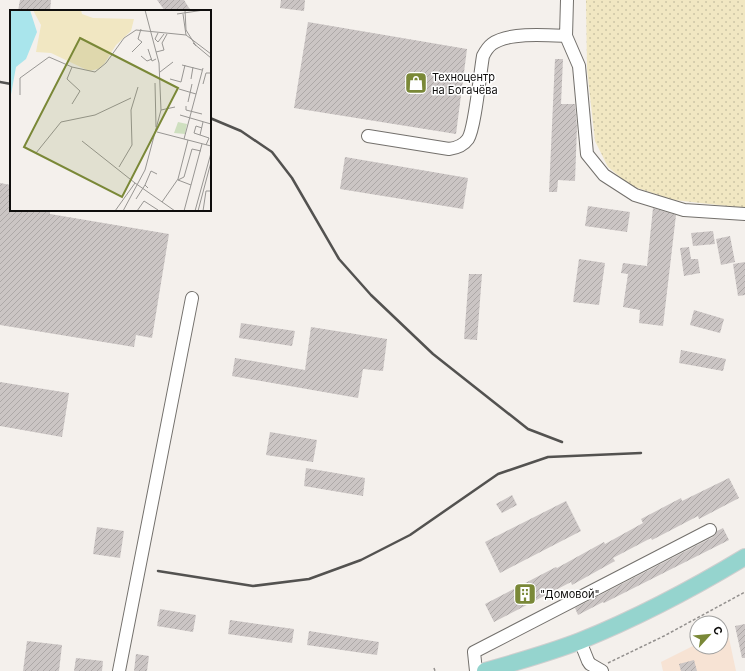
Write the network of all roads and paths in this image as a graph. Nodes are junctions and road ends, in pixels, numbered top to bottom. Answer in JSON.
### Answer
{"nodes":[{"id":1,"x":567,"y":0,"type":"edge"},
{"id":2,"x":566,"y":36,"type":"junction"},
{"id":3,"x":368,"y":136,"type":"dead end"},
{"id":4,"x":745,"y":214,"type":"edge"},
{"id":5,"x":192,"y":298,"type":"dead end"},
{"id":6,"x":710,"y":530,"type":"dead end"},
{"id":7,"x":745,"y":557,"type":"edge"},
{"id":8,"x":745,"y":592,"type":"edge"},
{"id":9,"x":580,"y":641,"type":"junction"},
{"id":10,"x":599,"y":670,"type":"edge"},
{"id":11,"x":119,"y":671,"type":"edge"},
{"id":12,"x":476,"y":671,"type":"edge"},
{"id":13,"x":484,"y":671,"type":"edge"}],
"edges":[{"from":1,"to":2,"type":"street"},
{"from":2,"to":3,"type":"street"},
{"from":2,"to":4,"type":"street"},
{"from":5,"to":11,"type":"street"},
{"from":6,"to":12,"type":"street"},
{"from":7,"to":9,"type":"main road"},
{"from":8,"to":10,"type":"path"},
{"from":9,"to":10,"type":"street"},
{"from":9,"to":13,"type":"main road"}]}
